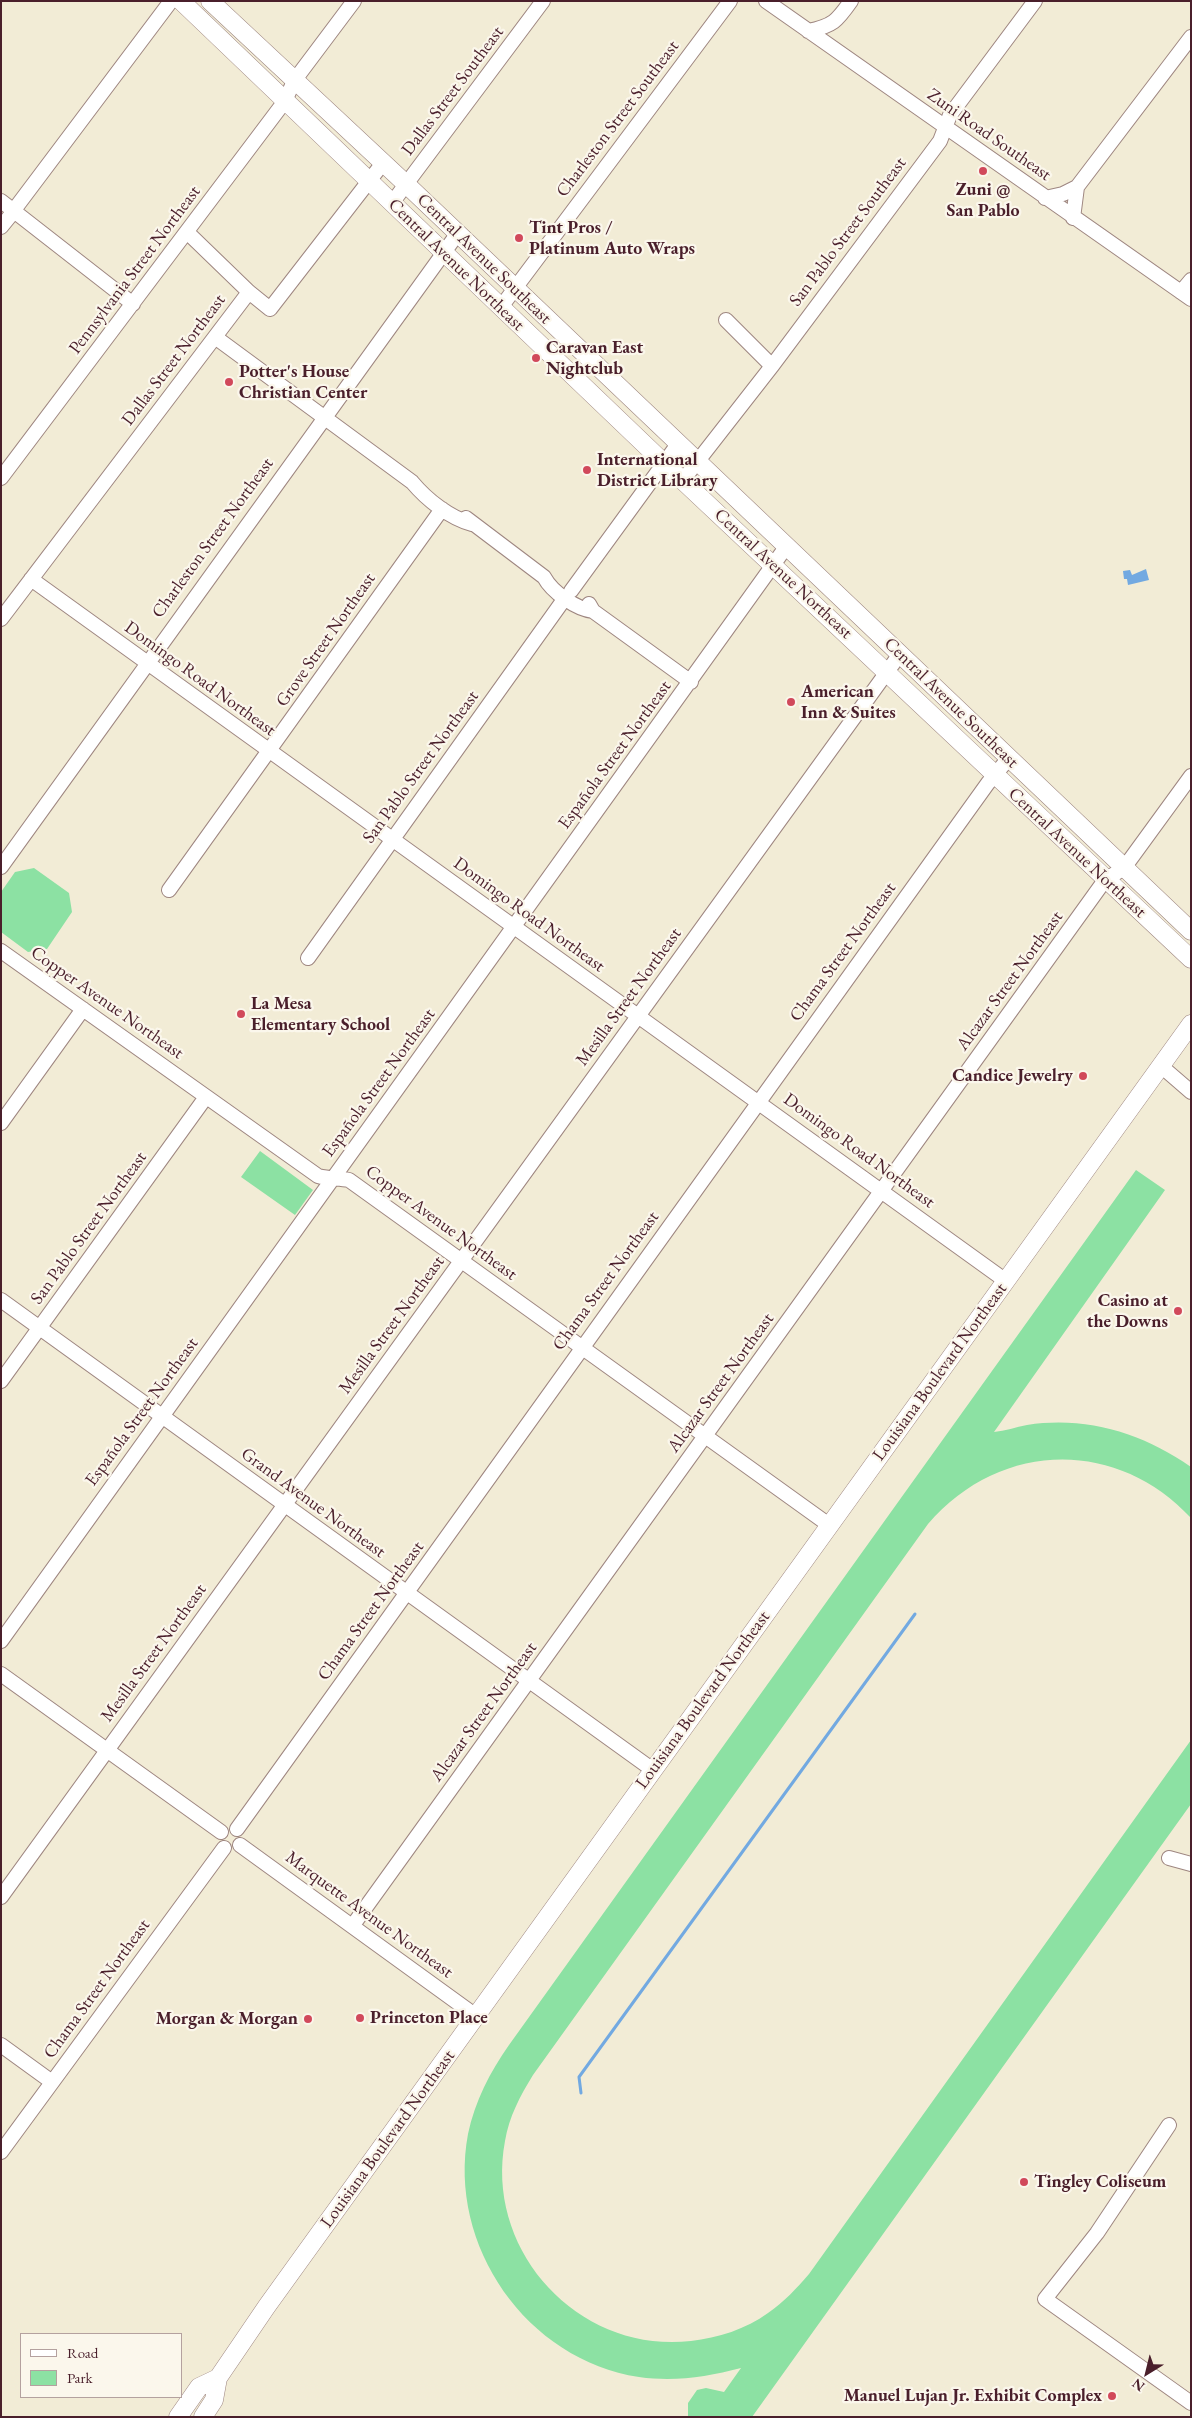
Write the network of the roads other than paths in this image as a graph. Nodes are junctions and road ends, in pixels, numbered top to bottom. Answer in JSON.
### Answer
{"nodes":[{"id":1,"x":171,"y":1,"type":"edge"},
{"id":2,"x":181,"y":1,"type":"edge"},
{"id":3,"x":210,"y":1,"type":"edge"},
{"id":4,"x":354,"y":1,"type":"edge"},
{"id":5,"x":544,"y":1,"type":"edge"},
{"id":6,"x":730,"y":1,"type":"edge"},
{"id":7,"x":766,"y":1,"type":"edge"},
{"id":8,"x":851,"y":1,"type":"edge"},
{"id":9,"x":1035,"y":1,"type":"edge"},
{"id":10,"x":837,"y":21,"type":"junction"},
{"id":11,"x":808,"y":30,"type":"junction"},
{"id":12,"x":1191,"y":37,"type":"edge"},
{"id":13,"x":834,"y":49,"type":"junction"},
{"id":14,"x":294,"y":81,"type":"junction"},
{"id":15,"x":285,"y":101,"type":"junction"},
{"id":16,"x":945,"y":127,"type":"junction"},
{"id":17,"x":383,"y":163,"type":"junction"},
{"id":18,"x":368,"y":181,"type":"junction"},
{"id":19,"x":406,"y":184,"type":"junction"},
{"id":20,"x":1077,"y":187,"type":"junction"},
{"id":21,"x":1045,"y":198,"type":"junction"},
{"id":22,"x":1,"y":201,"type":"edge"},
{"id":23,"x":392,"y":203,"type":"junction"},
{"id":24,"x":7,"y":216,"type":"edge"},
{"id":25,"x":1073,"y":218,"type":"junction"},
{"id":26,"x":188,"y":233,"type":"junction"},
{"id":27,"x":458,"y":233,"type":"junction"},
{"id":28,"x":444,"y":253,"type":"junction"},
{"id":29,"x":1191,"y":280,"type":"edge"},
{"id":30,"x":515,"y":288,"type":"junction"},
{"id":31,"x":249,"y":292,"type":"junction"},
{"id":32,"x":1186,"y":296,"type":"edge"},
{"id":33,"x":133,"y":304,"type":"junction"},
{"id":34,"x":501,"y":307,"type":"junction"},
{"id":35,"x":726,"y":320,"type":"dead end"},
{"id":36,"x":215,"y":337,"type":"junction"},
{"id":37,"x":772,"y":366,"type":"junction"},
{"id":38,"x":323,"y":418,"type":"junction"},
{"id":39,"x":678,"y":444,"type":"junction"},
{"id":40,"x":697,"y":462,"type":"junction"},
{"id":41,"x":664,"y":463,"type":"junction"},
{"id":42,"x":1,"y":478,"type":"edge"},
{"id":43,"x":683,"y":480,"type":"junction"},
{"id":44,"x":412,"y":482,"type":"junction"},
{"id":45,"x":442,"y":509,"type":"junction"},
{"id":46,"x":472,"y":524,"type":"junction"},
{"id":47,"x":786,"y":548,"type":"junction"},
{"id":48,"x":773,"y":566,"type":"junction"},
{"id":49,"x":31,"y":579,"type":"junction"},
{"id":50,"x":568,"y":594,"type":"junction"},
{"id":51,"x":1,"y":619,"type":"edge"},
{"id":52,"x":900,"y":654,"type":"junction"},
{"id":53,"x":147,"y":663,"type":"junction"},
{"id":54,"x":887,"y":672,"type":"junction"},
{"id":55,"x":691,"y":682,"type":"junction"},
{"id":56,"x":270,"y":752,"type":"junction"},
{"id":57,"x":1009,"y":758,"type":"junction"},
{"id":58,"x":994,"y":775,"type":"junction"},
{"id":59,"x":1191,"y":776,"type":"edge"},
{"id":60,"x":392,"y":839,"type":"junction"},
{"id":61,"x":1,"y":867,"type":"edge"},
{"id":62,"x":1124,"y":868,"type":"junction"},
{"id":63,"x":1105,"y":880,"type":"junction"},
{"id":64,"x":169,"y":890,"type":"dead end"},
{"id":65,"x":514,"y":927,"type":"junction"},
{"id":66,"x":1191,"y":931,"type":"edge"},
{"id":67,"x":1,"y":951,"type":"edge"},
{"id":68,"x":308,"y":958,"type":"dead end"},
{"id":69,"x":1191,"y":959,"type":"edge"},
{"id":70,"x":83,"y":1009,"type":"junction"},
{"id":71,"x":638,"y":1016,"type":"junction"},
{"id":72,"x":1191,"y":1024,"type":"edge"},
{"id":73,"x":1161,"y":1066,"type":"junction"},
{"id":74,"x":1191,"y":1092,"type":"edge"},
{"id":75,"x":206,"y":1097,"type":"junction"},
{"id":76,"x":758,"y":1102,"type":"junction"},
{"id":77,"x":1,"y":1123,"type":"edge"},
{"id":78,"x":332,"y":1180,"type":"junction"},
{"id":79,"x":882,"y":1191,"type":"junction"},
{"id":80,"x":462,"y":1260,"type":"junction"},
{"id":81,"x":1006,"y":1280,"type":"junction"},
{"id":82,"x":1,"y":1300,"type":"edge"},
{"id":83,"x":40,"y":1328,"type":"junction"},
{"id":84,"x":581,"y":1348,"type":"junction"},
{"id":85,"x":1,"y":1381,"type":"edge"},
{"id":86,"x":162,"y":1417,"type":"junction"},
{"id":87,"x":706,"y":1437,"type":"junction"},
{"id":88,"x":284,"y":1505,"type":"junction"},
{"id":89,"x":829,"y":1525,"type":"junction"},
{"id":90,"x":407,"y":1593,"type":"junction"},
{"id":91,"x":1,"y":1641,"type":"edge"},
{"id":92,"x":1,"y":1674,"type":"edge"},
{"id":93,"x":529,"y":1682,"type":"junction"},
{"id":94,"x":108,"y":1750,"type":"junction"},
{"id":95,"x":653,"y":1770,"type":"junction"},
{"id":96,"x":237,"y":1829,"type":"junction"},
{"id":97,"x":221,"y":1832,"type":"junction"},
{"id":98,"x":240,"y":1845,"type":"junction"},
{"id":99,"x":224,"y":1848,"type":"junction"},
{"id":100,"x":1169,"y":1858,"type":"dead end"},
{"id":101,"x":1191,"y":1864,"type":"edge"},
{"id":102,"x":1,"y":1897,"type":"edge"},
{"id":103,"x":353,"y":1925,"type":"junction"},
{"id":104,"x":476,"y":2016,"type":"junction"},
{"id":105,"x":1,"y":2045,"type":"edge"},
{"id":106,"x":52,"y":2082,"type":"junction"},
{"id":107,"x":1169,"y":2125,"type":"dead end"},
{"id":108,"x":1,"y":2152,"type":"edge"},
{"id":109,"x":218,"y":2378,"type":"junction"},
{"id":110,"x":1191,"y":2402,"type":"edge"},
{"id":111,"x":178,"y":2417,"type":"edge"},
{"id":112,"x":203,"y":2417,"type":"edge"}],
"edges":[{"from":1,"to":24,"type":"street"},
{"from":2,"to":15,"type":"main road","name":"Central Avenue Northeast"},
{"from":3,"to":14,"type":"main road","name":"Central Avenue Southeast"},
{"from":4,"to":14,"type":"street","name":"Pennsylvania Street Northeast"},
{"from":5,"to":19,"type":"street","name":"Dallas Street Southeast"},
{"from":6,"to":30,"type":"street","name":"Charleston Street Southeast"},
{"from":7,"to":11,"type":"street","name":"Zuni Road Southeast"},
{"from":8,"to":10,"type":"street"},
{"from":9,"to":16,"type":"street","name":"San Pablo Street Southeast"},
{"from":10,"to":11,"type":"street"},
{"from":10,"to":13,"type":"street"},
{"from":11,"to":13,"type":"street","name":"Zuni Road Southeast"},
{"from":12,"to":20,"type":"street"},
{"from":13,"to":16,"type":"street","name":"Zuni Road Southeast"},
{"from":14,"to":15,"type":"street","name":"Pennsylvania Street Northeast"},
{"from":14,"to":17,"type":"main road","name":"Central Avenue Southeast"},
{"from":15,"to":18,"type":"main road","name":"Central Avenue Northeast"},
{"from":15,"to":26,"type":"street","name":"Pennsylvania Street Northeast"},
{"from":16,"to":21,"type":"street","name":"Zuni Road Southeast"},
{"from":16,"to":37,"type":"street","name":"San Pablo Street Southeast"},
{"from":17,"to":18,"type":"street","name":"Dallas Street Northeast"},
{"from":17,"to":19,"type":"main road","name":"Central Avenue Southeast"},
{"from":18,"to":23,"type":"main road","name":"Central Avenue Northeast"},
{"from":18,"to":31,"type":"street","name":"Dallas Street Northeast"},
{"from":19,"to":23,"type":"street","name":"Dallas Street Southeast"},
{"from":19,"to":27,"type":"main road","name":"Central Avenue Southeast"},
{"from":20,"to":21,"type":"street"},
{"from":20,"to":25,"type":"street"},
{"from":21,"to":25,"type":"street","name":"Zuni Road Southeast"},
{"from":22,"to":24,"type":"street"},
{"from":23,"to":28,"type":"main road","name":"Central Avenue Northeast"},
{"from":24,"to":33,"type":"street"},
{"from":25,"to":32,"type":"street","name":"Zuni Road Southeast"},
{"from":26,"to":31,"type":"street"},
{"from":26,"to":33,"type":"street","name":"Pennsylvania Street Northeast"},
{"from":27,"to":28,"type":"street","name":"Charleston Street Northeast"},
{"from":27,"to":30,"type":"main road","name":"Central Avenue Southeast"},
{"from":28,"to":34,"type":"main road","name":"Central Avenue Northeast"},
{"from":28,"to":38,"type":"street","name":"Charleston Street Northeast"},
{"from":29,"to":32,"type":"street"},
{"from":30,"to":34,"type":"street","name":"Charleston Street Southeast"},
{"from":30,"to":39,"type":"main road","name":"Central Avenue Southeast"},
{"from":31,"to":36,"type":"street","name":"Dallas Street Northeast"},
{"from":33,"to":42,"type":"street","name":"Pennsylvania Street Northeast"},
{"from":34,"to":41,"type":"main road","name":"Central Avenue Northeast"},
{"from":35,"to":37,"type":"street"},
{"from":36,"to":38,"type":"street"},
{"from":36,"to":49,"type":"street","name":"Dallas Street Northeast"},
{"from":37,"to":40,"type":"street","name":"San Pablo Street Southeast"},
{"from":38,"to":44,"type":"street"},
{"from":38,"to":53,"type":"street","name":"Charleston Street Northeast"},
{"from":39,"to":40,"type":"main road","name":"Central Avenue Southeast"},
{"from":39,"to":41,"type":"street","name":"San Pablo Street Northeast"},
{"from":40,"to":43,"type":"street","name":"San Pablo Street Southeast"},
{"from":40,"to":47,"type":"main road","name":"Central Avenue Southeast"},
{"from":41,"to":43,"type":"main road","name":"Central Avenue Northeast"},
{"from":41,"to":50,"type":"street","name":"San Pablo Street Northeast"},
{"from":43,"to":48,"type":"main road","name":"Central Avenue Northeast"},
{"from":44,"to":45,"type":"street"},
{"from":44,"to":46,"type":"street"},
{"from":45,"to":46,"type":"street"},
{"from":45,"to":56,"type":"street","name":"Grove Street Northeast"},
{"from":46,"to":50,"type":"street"},
{"from":47,"to":48,"type":"street","name":"Española Street Northeast"},
{"from":47,"to":52,"type":"main road","name":"Central Avenue Southeast"},
{"from":48,"to":54,"type":"main road","name":"Central Avenue Northeast"},
{"from":48,"to":55,"type":"street","name":"Española Street Northeast"},
{"from":49,"to":51,"type":"street","name":"Dallas Street Northeast"},
{"from":49,"to":53,"type":"street","name":"Domingo Road Northeast"},
{"from":50,"to":55,"type":"street"},
{"from":50,"to":60,"type":"street","name":"San Pablo Street Northeast"},
{"from":52,"to":54,"type":"street","name":"Mesilla Street Northeast"},
{"from":52,"to":57,"type":"main road","name":"Central Avenue Southeast"},
{"from":53,"to":56,"type":"street","name":"Domingo Road Northeast"},
{"from":53,"to":61,"type":"street","name":"Charleston Street Northeast"},
{"from":54,"to":58,"type":"main road","name":"Central Avenue Northeast"},
{"from":54,"to":71,"type":"street","name":"Mesilla Street Northeast"},
{"from":55,"to":65,"type":"street","name":"Española Street Northeast"},
{"from":56,"to":60,"type":"street","name":"Domingo Road Northeast"},
{"from":56,"to":64,"type":"street","name":"Grove Street Northeast"},
{"from":57,"to":58,"type":"street","name":"Chama Street Northeast"},
{"from":57,"to":62,"type":"main road","name":"Central Avenue Southeast"},
{"from":58,"to":63,"type":"main road","name":"Central Avenue Northeast"},
{"from":58,"to":76,"type":"street","name":"Chama Street Northeast"},
{"from":59,"to":62,"type":"street"},
{"from":60,"to":65,"type":"street","name":"Domingo Road Northeast"},
{"from":60,"to":68,"type":"street","name":"San Pablo Street Northeast"},
{"from":62,"to":63,"type":"street","name":"Alcazar Street Northeast"},
{"from":62,"to":66,"type":"main road","name":"Central Avenue Southeast"},
{"from":63,"to":69,"type":"main road","name":"Central Avenue Northeast"},
{"from":63,"to":79,"type":"street","name":"Alcazar Street Northeast"},
{"from":65,"to":71,"type":"street","name":"Domingo Road Northeast"},
{"from":65,"to":78,"type":"street","name":"Española Street Northeast"},
{"from":67,"to":70,"type":"street","name":"Copper Avenue Northeast"},
{"from":70,"to":75,"type":"street","name":"Copper Avenue Northeast"},
{"from":70,"to":77,"type":"street"},
{"from":71,"to":76,"type":"street","name":"Domingo Road Northeast"},
{"from":71,"to":80,"type":"street","name":"Mesilla Street Northeast"},
{"from":72,"to":73,"type":"main road","name":"Louisiana Boulevard Northeast"},
{"from":73,"to":74,"type":"street"},
{"from":73,"to":81,"type":"main road","name":"Louisiana Boulevard Northeast"},
{"from":75,"to":78,"type":"street","name":"Copper Avenue Northeast"},
{"from":75,"to":83,"type":"street","name":"San Pablo Street Northeast"},
{"from":76,"to":79,"type":"street","name":"Domingo Road Northeast"},
{"from":76,"to":84,"type":"street","name":"Chama Street Northeast"},
{"from":78,"to":80,"type":"street","name":"Copper Avenue Northeast"},
{"from":78,"to":86,"type":"street","name":"Española Street Northeast"},
{"from":79,"to":81,"type":"street","name":"Domingo Road Northeast"},
{"from":79,"to":87,"type":"street","name":"Alcazar Street Northeast"},
{"from":80,"to":84,"type":"street","name":"Copper Avenue Northeast"},
{"from":80,"to":88,"type":"street","name":"Mesilla Street Northeast"},
{"from":81,"to":89,"type":"main road","name":"Louisiana Boulevard Northeast"},
{"from":82,"to":83,"type":"street","name":"Grand Avenue Northeast"},
{"from":83,"to":85,"type":"street","name":"San Pablo Street Northeast"},
{"from":83,"to":86,"type":"street","name":"Grand Avenue Northeast"},
{"from":84,"to":87,"type":"street","name":"Copper Avenue Northeast"},
{"from":84,"to":90,"type":"street","name":"Chama Street Northeast"},
{"from":86,"to":88,"type":"street","name":"Grand Avenue Northeast"},
{"from":86,"to":91,"type":"street","name":"Española Street Northeast"},
{"from":87,"to":89,"type":"street","name":"Copper Avenue Northeast"},
{"from":87,"to":93,"type":"street","name":"Alcazar Street Northeast"},
{"from":88,"to":90,"type":"street","name":"Grand Avenue Northeast"},
{"from":88,"to":94,"type":"street","name":"Mesilla Street Northeast"},
{"from":89,"to":95,"type":"main road","name":"Louisiana Boulevard Northeast"},
{"from":90,"to":93,"type":"street","name":"Grand Avenue Northeast"},
{"from":90,"to":96,"type":"street","name":"Chama Street Northeast"},
{"from":92,"to":94,"type":"street"},
{"from":93,"to":95,"type":"street","name":"Grand Avenue Northeast"},
{"from":93,"to":103,"type":"street","name":"Alcazar Street Northeast"},
{"from":94,"to":97,"type":"street"},
{"from":94,"to":102,"type":"street","name":"Mesilla Street Northeast"},
{"from":95,"to":104,"type":"main road","name":"Louisiana Boulevard Northeast"},
{"from":96,"to":97,"type":"street"},
{"from":96,"to":98,"type":"street"},
{"from":97,"to":99,"type":"street"},
{"from":98,"to":99,"type":"street"},
{"from":98,"to":103,"type":"street","name":"Marquette Avenue Northeast"},
{"from":99,"to":106,"type":"street","name":"Chama Street Northeast"},
{"from":100,"to":101,"type":"street"},
{"from":103,"to":104,"type":"street","name":"Marquette Avenue Northeast"},
{"from":104,"to":109,"type":"main road","name":"Louisiana Boulevard Northeast"},
{"from":105,"to":106,"type":"street"},
{"from":106,"to":108,"type":"street","name":"Chama Street Northeast"},
{"from":107,"to":110,"type":"street"},
{"from":109,"to":111,"type":"main road","name":"Louisiana Boulevard Northeast"},
{"from":109,"to":112,"type":"main road","name":"Louisiana Boulevard Northeast"}]}
